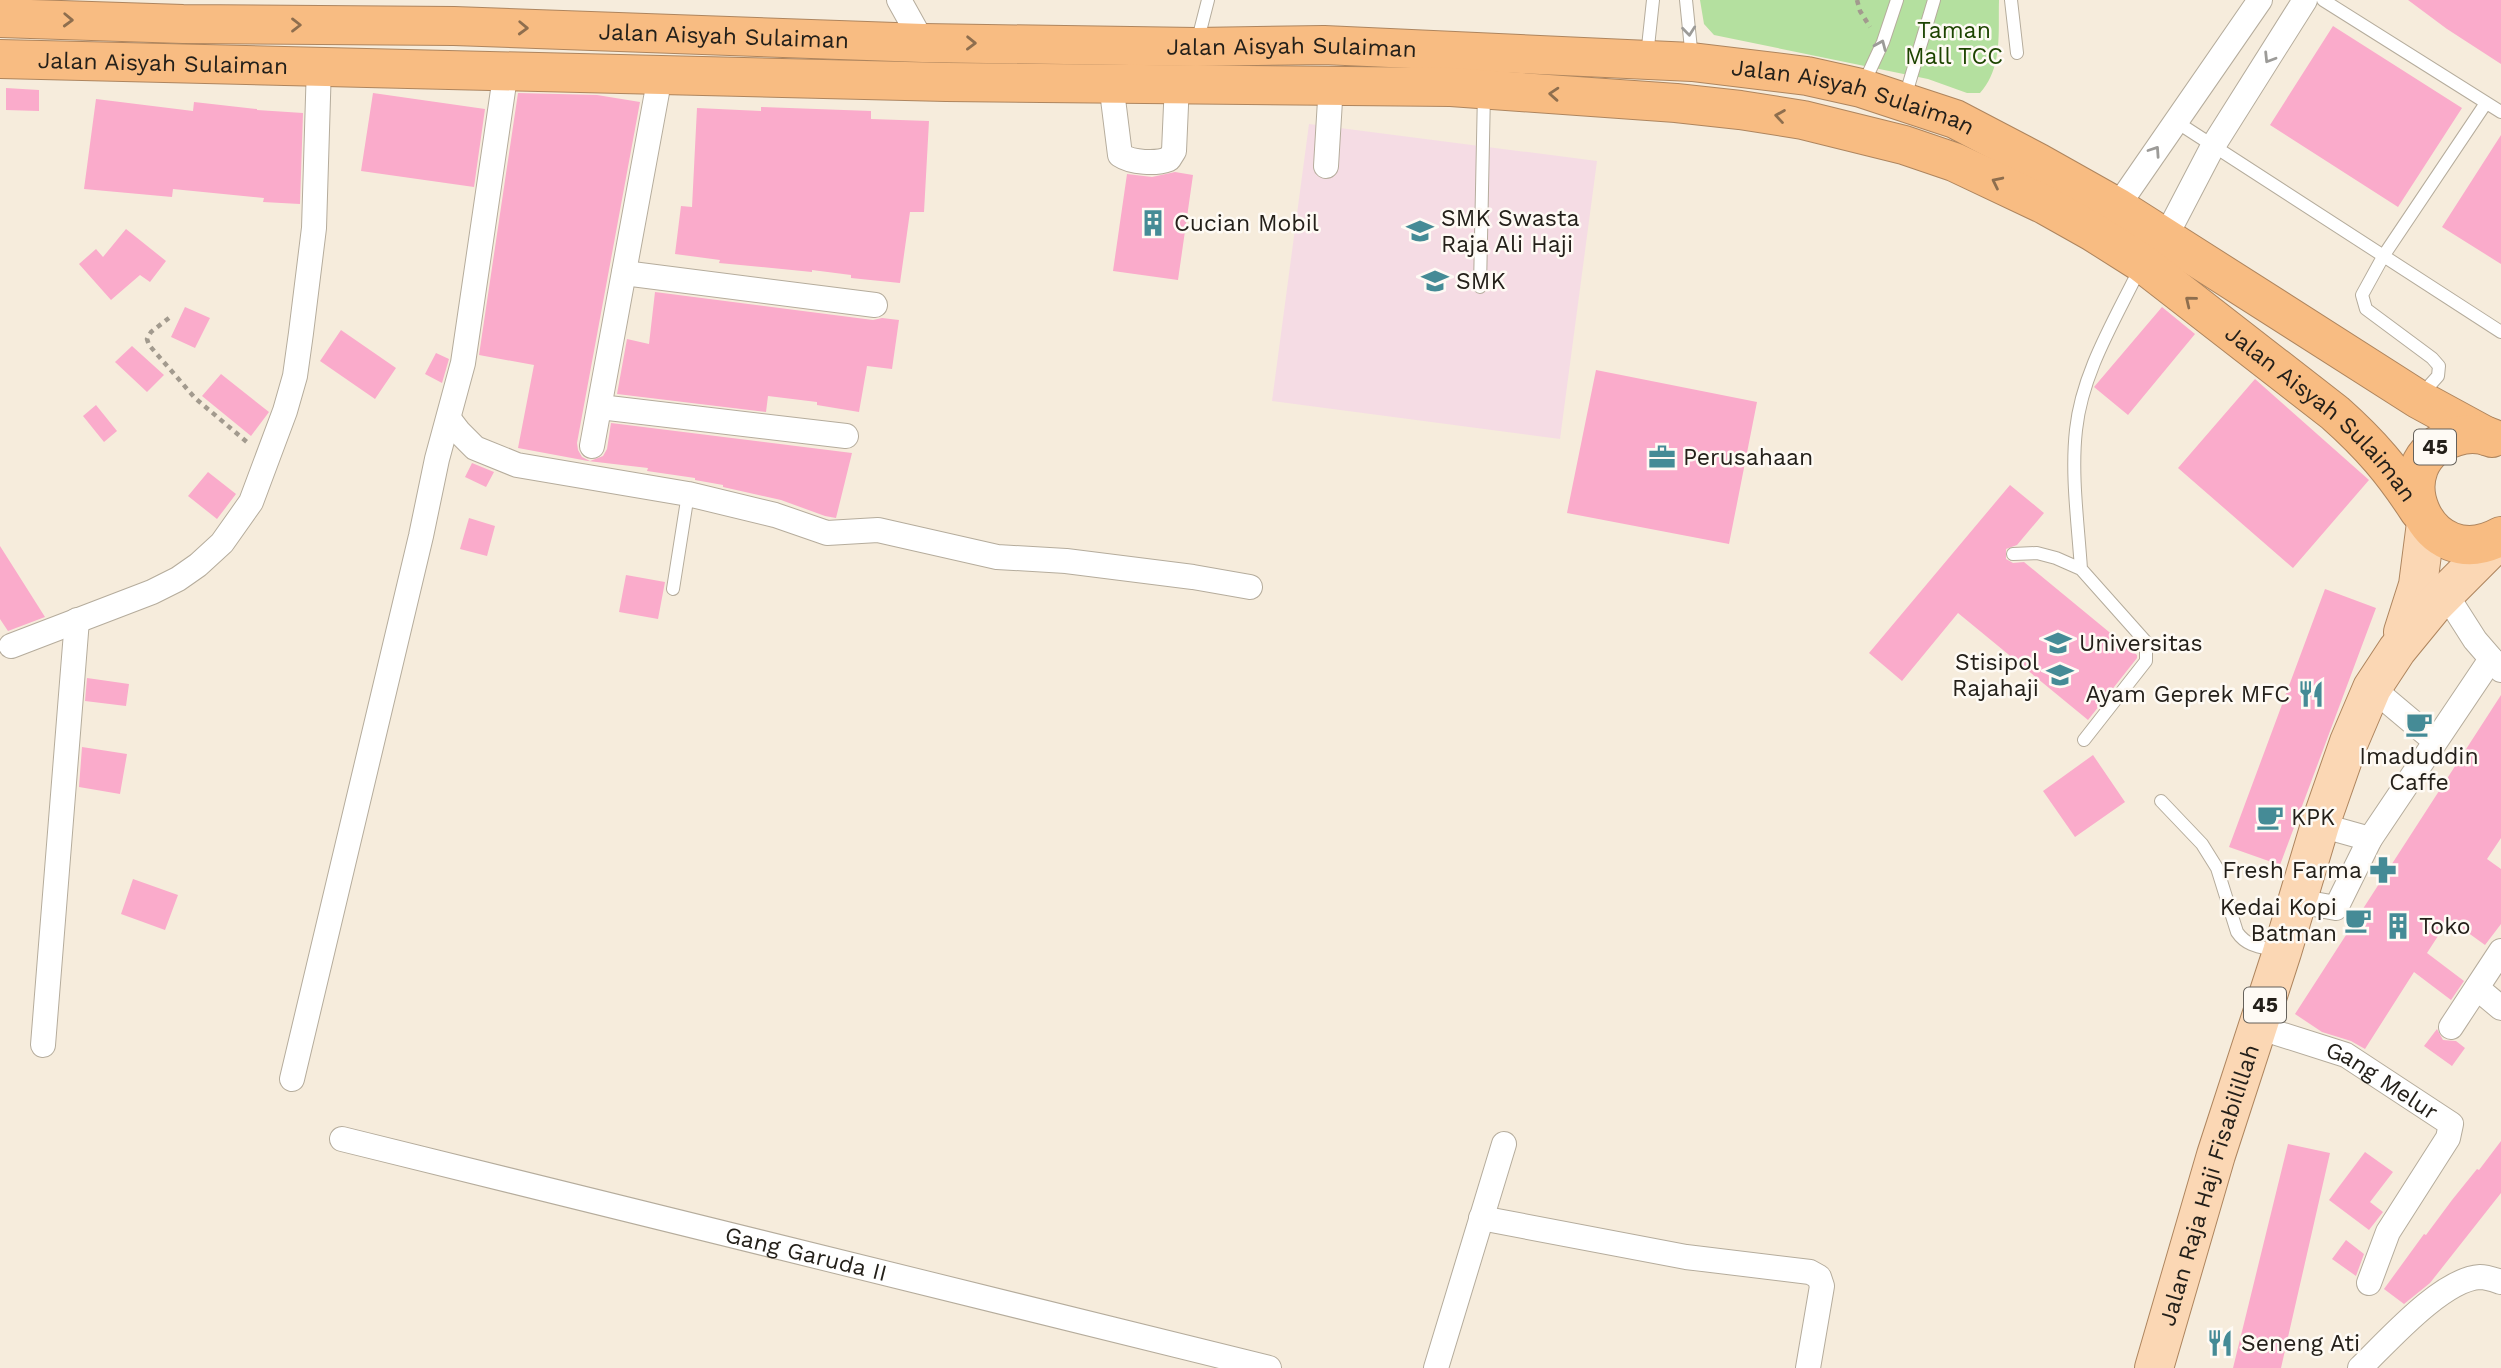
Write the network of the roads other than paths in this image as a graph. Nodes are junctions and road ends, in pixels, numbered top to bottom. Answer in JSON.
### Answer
{"nodes":[{"id":1,"x":898,"y":0,"type":"edge"},
{"id":2,"x":1208,"y":0,"type":"edge"},
{"id":3,"x":1653,"y":0,"type":"edge"},
{"id":4,"x":1686,"y":0,"type":"edge"},
{"id":5,"x":1897,"y":0,"type":"edge"},
{"id":6,"x":1934,"y":0,"type":"edge"},
{"id":7,"x":2011,"y":0,"type":"edge"},
{"id":8,"x":2260,"y":0,"type":"edge"},
{"id":9,"x":2305,"y":0,"type":"edge"},
{"id":10,"x":2323,"y":0,"type":"edge"},
{"id":11,"x":183,"y":12,"type":"edge"},
{"id":12,"x":0,"y":18,"type":"edge"},
{"id":13,"x":923,"y":43,"type":"junction"},
{"id":14,"x":1196,"y":47,"type":"junction"},
{"id":15,"x":2017,"y":53,"type":"dead end"},
{"id":16,"x":0,"y":59,"type":"edge"},
{"id":17,"x":1647,"y":60,"type":"junction"},
{"id":18,"x":1692,"y":62,"type":"junction"},
{"id":19,"x":319,"y":65,"type":"junction"},
{"id":20,"x":506,"y":70,"type":"junction"},
{"id":21,"x":1462,"y":75,"type":"junction"},
{"id":22,"x":660,"y":76,"type":"junction"},
{"id":23,"x":1111,"y":83,"type":"junction"},
{"id":24,"x":1177,"y":83,"type":"junction"},
{"id":25,"x":1331,"y":84,"type":"junction"},
{"id":26,"x":1861,"y":88,"type":"junction"},
{"id":27,"x":1904,"y":101,"type":"junction"},
{"id":28,"x":2486,"y":103,"type":"junction"},
{"id":29,"x":2501,"y":112,"type":"edge"},
{"id":30,"x":2175,"y":121,"type":"junction"},
{"id":31,"x":2213,"y":146,"type":"junction"},
{"id":32,"x":1326,"y":166,"type":"dead end"},
{"id":33,"x":2117,"y":207,"type":"junction"},
{"id":34,"x":2154,"y":251,"type":"junction"},
{"id":35,"x":2384,"y":255,"type":"junction"},
{"id":36,"x":624,"y":273,"type":"junction"},
{"id":37,"x":1480,"y":287,"type":"dead end"},
{"id":38,"x":875,"y":304,"type":"dead end"},
{"id":39,"x":2501,"y":332,"type":"edge"},
{"id":40,"x":2418,"y":399,"type":"junction"},
{"id":41,"x":600,"y":407,"type":"junction"},
{"id":42,"x":449,"y":419,"type":"junction"},
{"id":43,"x":846,"y":436,"type":"dead end"},
{"id":44,"x":2494,"y":439,"type":"edge"},
{"id":45,"x":592,"y":446,"type":"dead end"},
{"id":46,"x":688,"y":494,"type":"junction"},
{"id":47,"x":2423,"y":517,"type":"junction"},
{"id":48,"x":2501,"y":537,"type":"edge"},
{"id":49,"x":2012,"y":554,"type":"dead end"},
{"id":50,"x":2081,"y":569,"type":"junction"},
{"id":51,"x":1250,"y":587,"type":"dead end"},
{"id":52,"x":673,"y":589,"type":"dead end"},
{"id":53,"x":2445,"y":593,"type":"junction"},
{"id":54,"x":77,"y":620,"type":"junction"},
{"id":55,"x":11,"y":646,"type":"dead end"},
{"id":56,"x":2397,"y":650,"type":"junction"},
{"id":57,"x":2496,"y":665,"type":"edge"},
{"id":58,"x":2372,"y":688,"type":"junction"},
{"id":59,"x":2084,"y":740,"type":"dead end"},
{"id":60,"x":2435,"y":741,"type":"junction"},
{"id":61,"x":2161,"y":801,"type":"dead end"},
{"id":62,"x":2320,"y":825,"type":"junction"},
{"id":63,"x":2370,"y":839,"type":"junction"},
{"id":64,"x":2297,"y":901,"type":"junction"},
{"id":65,"x":2501,"y":951,"type":"edge"},
{"id":66,"x":2282,"y":952,"type":"junction"},
{"id":67,"x":2477,"y":988,"type":"junction"},
{"id":68,"x":2501,"y":1008,"type":"edge"},
{"id":69,"x":2258,"y":1027,"type":"junction"},
{"id":70,"x":2451,"y":1027,"type":"dead end"},
{"id":71,"x":43,"y":1045,"type":"dead end"},
{"id":72,"x":292,"y":1079,"type":"dead end"},
{"id":73,"x":342,"y":1139,"type":"dead end"},
{"id":74,"x":1504,"y":1144,"type":"dead end"},
{"id":75,"x":1481,"y":1218,"type":"junction"},
{"id":76,"x":2501,"y":1282,"type":"edge"},
{"id":77,"x":2369,"y":1283,"type":"dead end"},
{"id":78,"x":1269,"y":1368,"type":"edge"},
{"id":79,"x":1436,"y":1368,"type":"edge"},
{"id":80,"x":1808,"y":1368,"type":"edge"},
{"id":81,"x":2154,"y":1368,"type":"edge"},
{"id":82,"x":2360,"y":1368,"type":"edge"}],
"edges":[{"from":1,"to":13,"type":"street"},
{"from":2,"to":14,"type":"lane"},
{"from":3,"to":17,"type":"lane"},
{"from":4,"to":18,"type":"lane","one_way":true},
{"from":26,"to":5,"type":"lane","one_way":true},
{"from":6,"to":27,"type":"lane"},
{"from":7,"to":15,"type":"lane"},
{"from":8,"to":30,"type":"street"},
{"from":9,"to":31,"type":"street","one_way":true},
{"from":10,"to":28,"type":"lane"},
{"from":12,"to":11,"type":"highway","name":"Jalan Aisyah Sulaiman","one_way":true},
{"from":11,"to":13,"type":"highway","name":"Jalan Aisyah Sulaiman","one_way":true},
{"from":13,"to":14,"type":"highway","name":"Jalan Aisyah Sulaiman","one_way":true},
{"from":14,"to":21,"type":"highway","name":"Jalan Aisyah Sulaiman"},
{"from":16,"to":19,"type":"highway","name":"Jalan Aisyah Sulaiman"},
{"from":17,"to":18,"type":"highway","name":"Jalan Aisyah Sulaiman"},
{"from":17,"to":21,"type":"highway","name":"Jalan Aisyah Sulaiman"},
{"from":18,"to":26,"type":"highway","name":"Jalan Aisyah Sulaiman"},
{"from":19,"to":20,"type":"highway","name":"Jalan Aisyah Sulaiman"},
{"from":19,"to":54,"type":"street"},
{"from":20,"to":22,"type":"highway","name":"Jalan Aisyah Sulaiman"},
{"from":20,"to":42,"type":"street"},
{"from":21,"to":25,"type":"highway","name":"Jalan Aisyah Sulaiman"},
{"from":34,"to":21,"type":"highway","name":"Jalan Aisyah Sulaiman","one_way":true},
{"from":21,"to":37,"type":"lane"},
{"from":22,"to":23,"type":"highway","name":"Jalan Aisyah Sulaiman"},
{"from":22,"to":36,"type":"street"},
{"from":23,"to":24,"type":"highway","name":"Jalan Aisyah Sulaiman"},
{"from":23,"to":24,"type":"street"},
{"from":24,"to":25,"type":"highway","name":"Jalan Aisyah Sulaiman"},
{"from":25,"to":32,"type":"street"},
{"from":26,"to":27,"type":"highway","name":"Jalan Aisyah Sulaiman"},
{"from":27,"to":33,"type":"highway","name":"Jalan Aisyah Sulaiman"},
{"from":28,"to":29,"type":"lane"},
{"from":28,"to":35,"type":"lane"},
{"from":30,"to":31,"type":"lane"},
{"from":33,"to":30,"type":"street","one_way":true},
{"from":31,"to":34,"type":"street"},
{"from":31,"to":35,"type":"lane"},
{"from":33,"to":34,"type":"highway","name":"Jalan Aisyah Sulaiman"},
{"from":34,"to":40,"type":"highway","name":"Jalan Aisyah Sulaiman"},
{"from":47,"to":34,"type":"highway","name":"Jalan Aisyah Sulaiman","one_way":true},
{"from":34,"to":50,"type":"lane"},
{"from":35,"to":39,"type":"lane"},
{"from":35,"to":40,"type":"lane"},
{"from":36,"to":38,"type":"street"},
{"from":36,"to":41,"type":"street"},
{"from":40,"to":44,"type":"highway","name":"Jalan Aisyah Sulaiman"},
{"from":41,"to":43,"type":"street"},
{"from":41,"to":45,"type":"street"},
{"from":42,"to":46,"type":"street"},
{"from":42,"to":72,"type":"street"},
{"from":44,"to":47,"type":"highway","name":"Jalan Raja Haji Fisabilillah","number":"45"},
{"from":46,"to":51,"type":"street"},
{"from":46,"to":52,"type":"lane"},
{"from":47,"to":48,"type":"highway","name":"Jalan Raja Haji Fisabilillah","number":"45"},
{"from":47,"to":56,"type":"main road","name":"Jalan Raja Haji Fisabilillah","number":"45"},
{"from":48,"to":53,"type":"main road","name":"Jalan Raja Haji Fisabilillah","number":"45"},
{"from":49,"to":50,"type":"lane"},
{"from":50,"to":59,"type":"lane"},
{"from":53,"to":56,"type":"main road","name":"Jalan Raja Haji Fisabilillah","number":"45"},
{"from":53,"to":57,"type":"street"},
{"from":54,"to":55,"type":"street"},
{"from":54,"to":71,"type":"street"},
{"from":56,"to":58,"type":"main road","name":"Jalan Raja Haji Fisabilillah","number":"45"},
{"from":57,"to":60,"type":"street"},
{"from":58,"to":60,"type":"street"},
{"from":58,"to":62,"type":"main road","name":"Jalan Raja Haji Fisabilillah","number":"45"},
{"from":60,"to":63,"type":"street"},
{"from":61,"to":66,"type":"lane"},
{"from":62,"to":63,"type":"street"},
{"from":62,"to":64,"type":"main road","name":"Jalan Raja Haji Fisabilillah","number":"45"},
{"from":63,"to":64,"type":"street"},
{"from":64,"to":66,"type":"main road","name":"Jalan Raja Haji Fisabilillah","number":"45"},
{"from":65,"to":67,"type":"street"},
{"from":66,"to":69,"type":"main road","name":"Jalan Raja Haji Fisabilillah","number":"45"},
{"from":67,"to":68,"type":"street"},
{"from":67,"to":70,"type":"street"},
{"from":69,"to":77,"type":"street","name":"Gang Melur"},
{"from":69,"to":81,"type":"main road","name":"Jalan Raja Haji Fisabilillah","number":"45"},
{"from":73,"to":78,"type":"street","name":"Gang Garuda II"},
{"from":74,"to":75,"type":"street"},
{"from":75,"to":79,"type":"street"},
{"from":75,"to":80,"type":"street"},
{"from":76,"to":82,"type":"street"}]}
